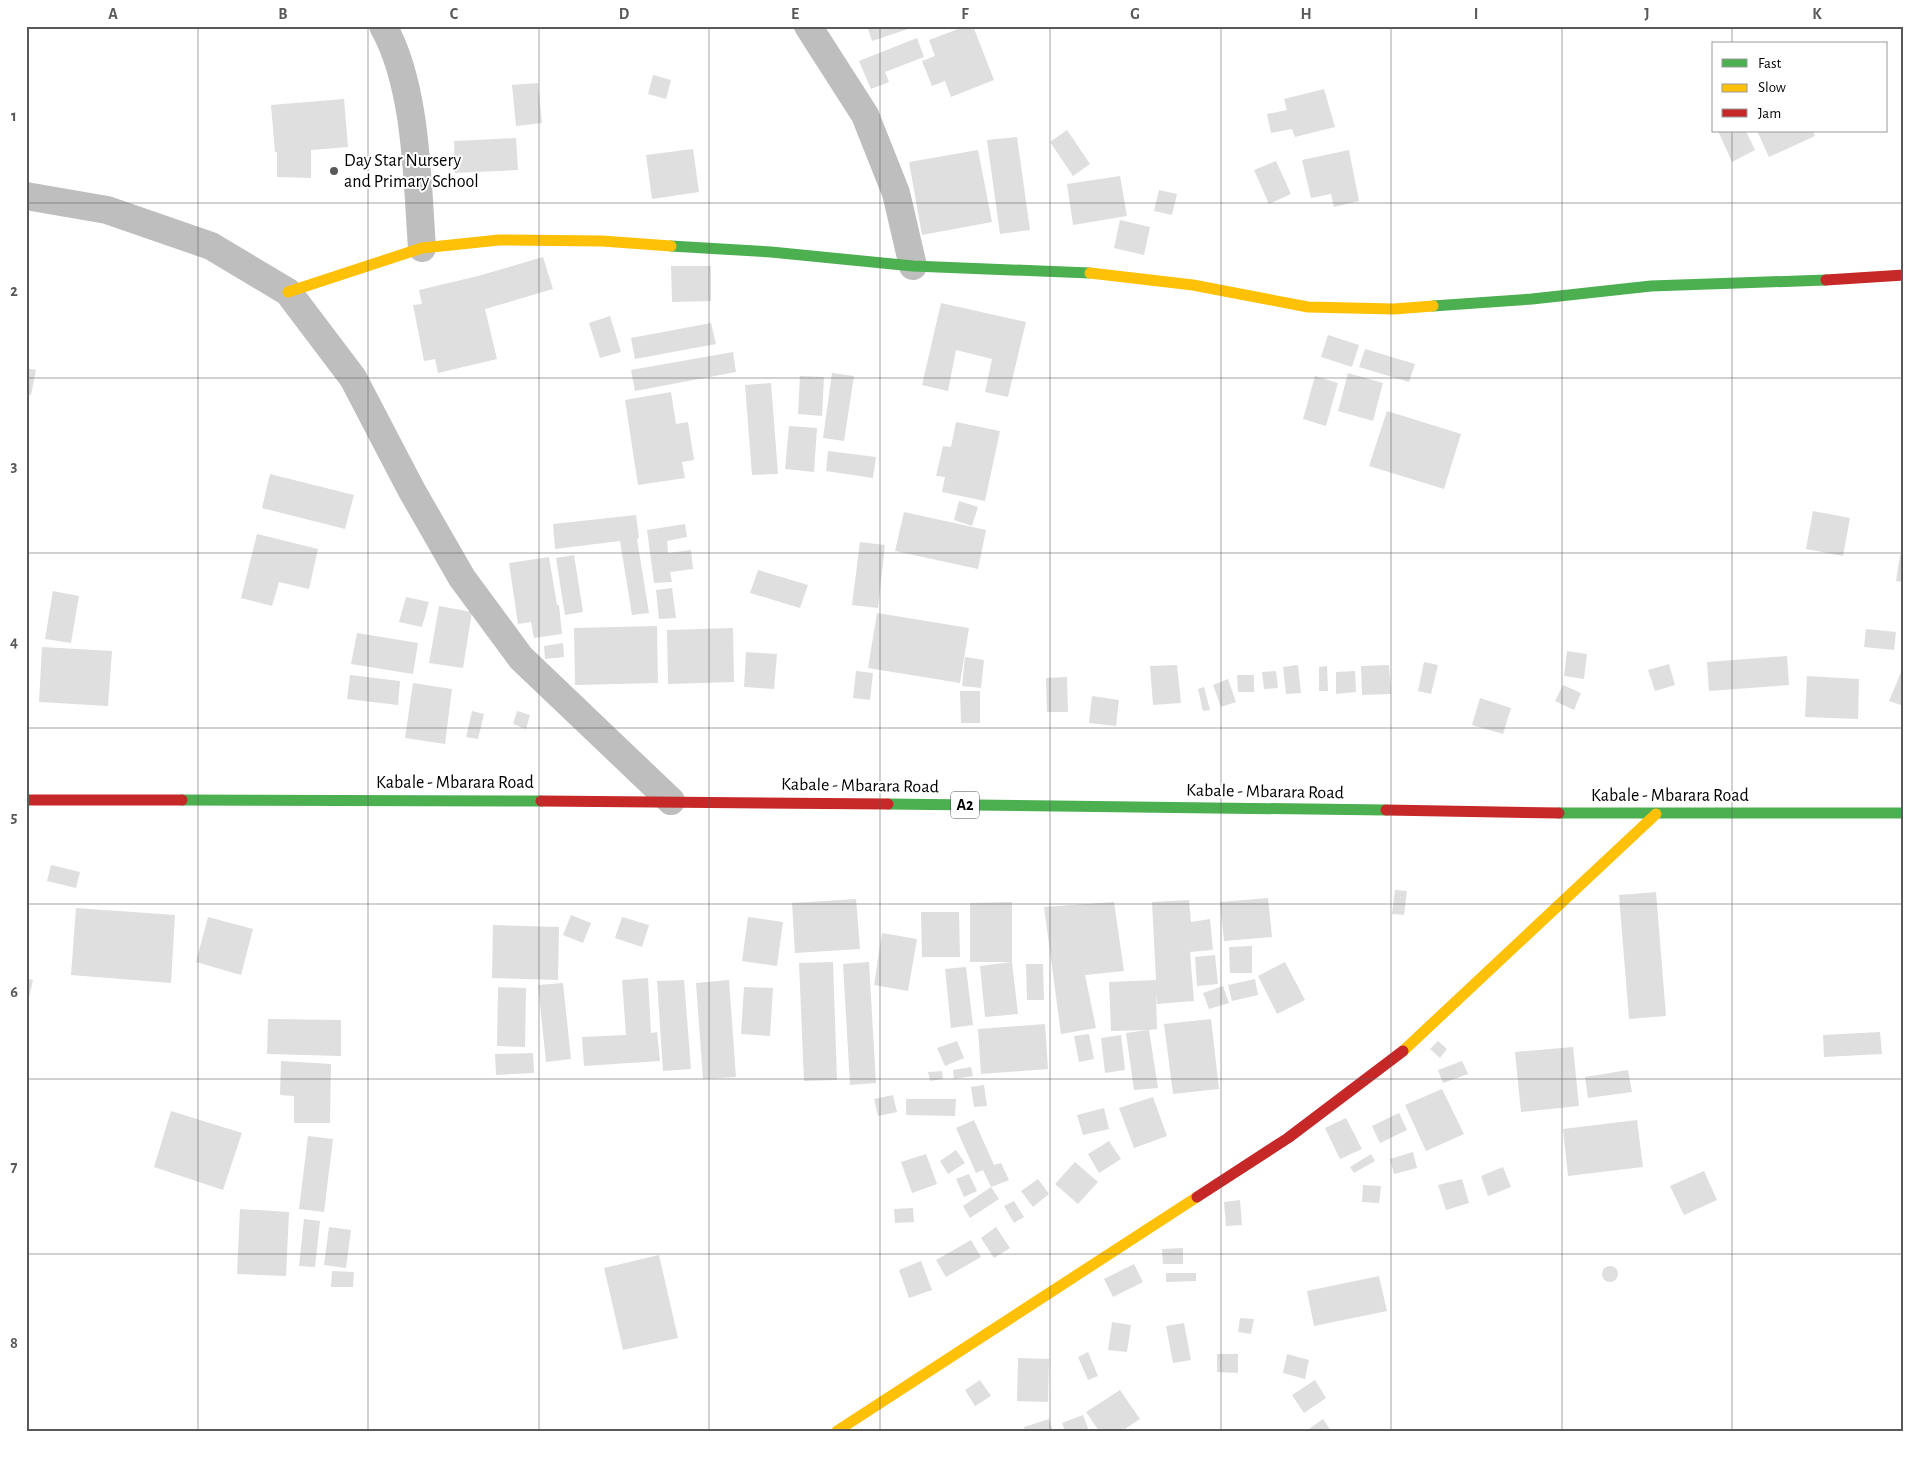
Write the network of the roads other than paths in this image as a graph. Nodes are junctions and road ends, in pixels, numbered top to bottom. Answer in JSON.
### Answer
{"nodes":[{"id":1,"x":383,"y":26,"type":"edge"},
{"id":2,"x":808,"y":26,"type":"edge"},
{"id":3,"x":26,"y":196,"type":"edge"},
{"id":4,"x":422,"y":248,"type":"junction"},
{"id":5,"x":912,"y":266,"type":"junction"},
{"id":6,"x":1904,"y":275,"type":"edge"},
{"id":7,"x":288,"y":292,"type":"junction"},
{"id":8,"x":26,"y":800,"type":"edge"},
{"id":9,"x":671,"y":801,"type":"junction"},
{"id":10,"x":1904,"y":813,"type":"edge"},
{"id":11,"x":1656,"y":814,"type":"junction"},
{"id":12,"x":837,"y":1431,"type":"edge"}],
"edges":[{"from":1,"to":4,"type":"street"},
{"from":2,"to":5,"type":"street"},
{"from":3,"to":7,"type":"street"},
{"from":4,"to":5,"type":"main road"},
{"from":4,"to":7,"type":"main road"},
{"from":5,"to":6,"type":"main road"},
{"from":7,"to":9,"type":"street"},
{"from":8,"to":9,"type":"main road","name":"Kabale - Mbarara Road","number":"A2"},
{"from":9,"to":11,"type":"main road","name":"Kabale - Mbarara Road","number":"A2"},
{"from":10,"to":11,"type":"main road","name":"Kabale - Mbarara Road","number":"A2"},
{"from":11,"to":12,"type":"main road"}]}
